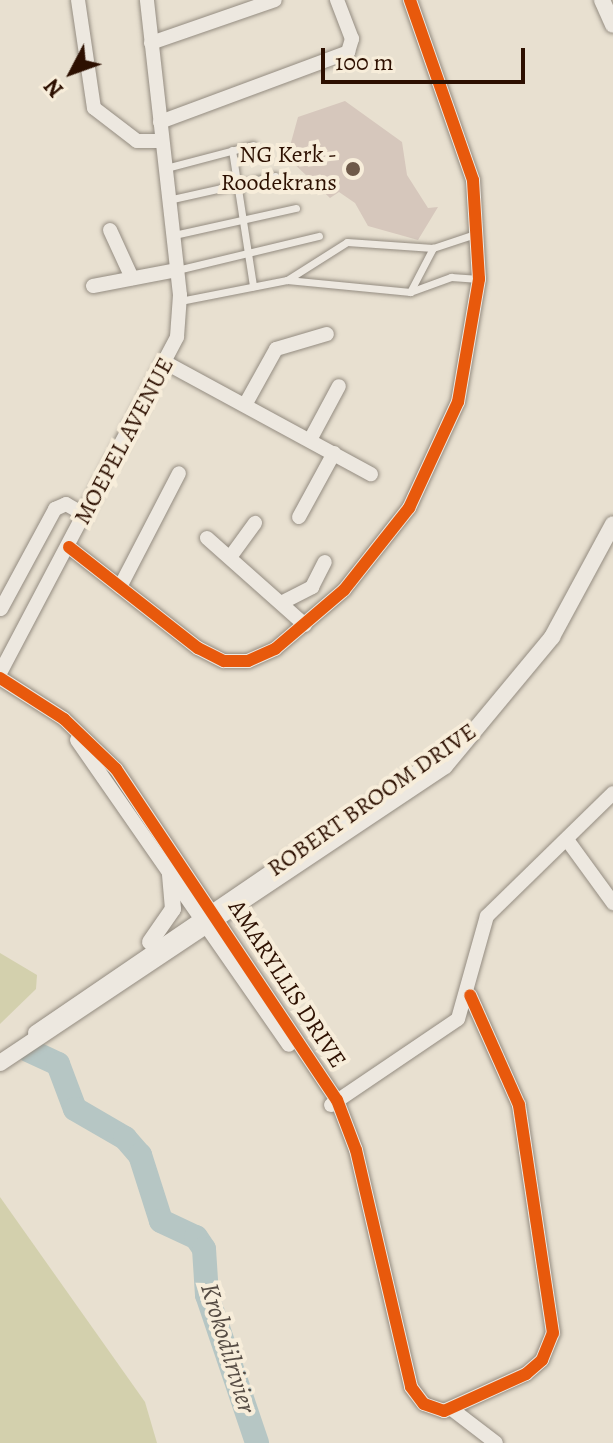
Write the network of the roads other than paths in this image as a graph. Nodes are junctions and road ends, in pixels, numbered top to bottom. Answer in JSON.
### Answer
{"nodes":[{"id":1,"x":78,"y":0,"type":"edge"},
{"id":2,"x":147,"y":0,"type":"edge"},
{"id":3,"x":275,"y":0,"type":"edge"},
{"id":4,"x":337,"y":0,"type":"edge"},
{"id":5,"x":410,"y":0,"type":"edge"},
{"id":6,"x":602,"y":0,"type":"edge"},
{"id":7,"x":613,"y":25,"type":"edge"},
{"id":8,"x":151,"y":43,"type":"junction"},
{"id":9,"x":160,"y":122,"type":"junction"},
{"id":10,"x":161,"y":141,"type":"junction"},
{"id":11,"x":253,"y":145,"type":"dead end"},
{"id":12,"x":232,"y":150,"type":"junction"},
{"id":13,"x":165,"y":168,"type":"junction"},
{"id":14,"x":275,"y":176,"type":"dead end"},
{"id":15,"x":237,"y":184,"type":"junction"},
{"id":16,"x":168,"y":200,"type":"junction"},
{"id":17,"x":296,"y":208,"type":"dead end"},
{"id":18,"x":243,"y":220,"type":"junction"},
{"id":19,"x":110,"y":230,"type":"dead end"},
{"id":20,"x":477,"y":234,"type":"junction"},
{"id":21,"x":173,"y":236,"type":"junction"},
{"id":22,"x":319,"y":236,"type":"dead end"},
{"id":23,"x":433,"y":248,"type":"junction"},
{"id":24,"x":248,"y":253,"type":"junction"},
{"id":25,"x":177,"y":270,"type":"junction"},
{"id":26,"x":132,"y":278,"type":"junction"},
{"id":27,"x":479,"y":279,"type":"junction"},
{"id":28,"x":287,"y":280,"type":"junction"},
{"id":29,"x":93,"y":286,"type":"dead end"},
{"id":30,"x":253,"y":286,"type":"junction"},
{"id":31,"x":410,"y":292,"type":"junction"},
{"id":32,"x":180,"y":301,"type":"junction"},
{"id":33,"x":327,"y":334,"type":"dead end"},
{"id":34,"x":168,"y":364,"type":"junction"},
{"id":35,"x":339,"y":386,"type":"dead end"},
{"id":36,"x":245,"y":405,"type":"junction"},
{"id":37,"x":310,"y":440,"type":"junction"},
{"id":38,"x":334,"y":453,"type":"junction"},
{"id":39,"x":179,"y":473,"type":"dead end"},
{"id":40,"x":371,"y":474,"type":"dead end"},
{"id":41,"x":85,"y":515,"type":"junction"},
{"id":42,"x":299,"y":517,"type":"dead end"},
{"id":43,"x":255,"y":523,"type":"dead end"},
{"id":44,"x":613,"y":524,"type":"edge"},
{"id":45,"x":207,"y":538,"type":"dead end"},
{"id":46,"x":69,"y":547,"type":"junction"},
{"id":47,"x":231,"y":556,"type":"junction"},
{"id":48,"x":325,"y":562,"type":"dead end"},
{"id":49,"x":120,"y":587,"type":"junction"},
{"id":50,"x":283,"y":602,"type":"junction"},
{"id":51,"x":1,"y":609,"type":"edge"},
{"id":52,"x":305,"y":625,"type":"junction"},
{"id":53,"x":0,"y":676,"type":"edge"},
{"id":54,"x":0,"y":685,"type":"edge"},
{"id":55,"x":613,"y":793,"type":"edge"},
{"id":56,"x":568,"y":841,"type":"junction"},
{"id":57,"x":170,"y":872,"type":"junction"},
{"id":58,"x":613,"y":903,"type":"edge"},
{"id":59,"x":211,"y":919,"type":"junction"},
{"id":60,"x":130,"y":963,"type":"junction"},
{"id":61,"x":470,"y":995,"type":"junction"},
{"id":62,"x":24,"y":1047,"type":"junction"},
{"id":63,"x":0,"y":1063,"type":"edge"},
{"id":64,"x":334,"y":1102,"type":"junction"},
{"id":65,"x":453,"y":1410,"type":"junction"},
{"id":66,"x":496,"y":1443,"type":"edge"}],
"edges":[{"from":1,"to":10,"type":"street"},
{"from":2,"to":8,"type":"street","name":"MOEPEL AVENUE"},
{"from":3,"to":8,"type":"street"},
{"from":4,"to":9,"type":"street"},
{"from":5,"to":20,"type":"street"},
{"from":6,"to":7,"type":"street"},
{"from":8,"to":9,"type":"street","name":"MOEPEL AVENUE"},
{"from":9,"to":10,"type":"street","name":"MOEPEL AVENUE"},
{"from":10,"to":13,"type":"street","name":"MOEPEL AVENUE"},
{"from":11,"to":12,"type":"lane"},
{"from":12,"to":13,"type":"lane"},
{"from":12,"to":15,"type":"lane"},
{"from":13,"to":16,"type":"street","name":"MOEPEL AVENUE"},
{"from":14,"to":15,"type":"lane"},
{"from":15,"to":16,"type":"lane"},
{"from":15,"to":18,"type":"lane"},
{"from":16,"to":21,"type":"street","name":"MOEPEL AVENUE"},
{"from":17,"to":18,"type":"lane"},
{"from":18,"to":21,"type":"lane"},
{"from":18,"to":24,"type":"lane"},
{"from":19,"to":26,"type":"street"},
{"from":20,"to":23,"type":"lane"},
{"from":20,"to":27,"type":"street"},
{"from":21,"to":25,"type":"street","name":"MOEPEL AVENUE"},
{"from":22,"to":24,"type":"lane"},
{"from":23,"to":28,"type":"lane"},
{"from":23,"to":31,"type":"lane"},
{"from":24,"to":25,"type":"lane"},
{"from":24,"to":30,"type":"lane"},
{"from":25,"to":26,"type":"street"},
{"from":25,"to":32,"type":"street","name":"MOEPEL AVENUE"},
{"from":26,"to":29,"type":"street"},
{"from":27,"to":31,"type":"lane"},
{"from":27,"to":52,"type":"street"},
{"from":28,"to":30,"type":"lane"},
{"from":28,"to":31,"type":"lane"},
{"from":30,"to":32,"type":"lane"},
{"from":32,"to":34,"type":"street","name":"MOEPEL AVENUE"},
{"from":33,"to":36,"type":"street"},
{"from":34,"to":36,"type":"street"},
{"from":34,"to":41,"type":"street","name":"MOEPEL AVENUE"},
{"from":35,"to":37,"type":"street"},
{"from":36,"to":37,"type":"street"},
{"from":37,"to":38,"type":"street"},
{"from":38,"to":40,"type":"street"},
{"from":38,"to":42,"type":"street"},
{"from":39,"to":49,"type":"street"},
{"from":41,"to":46,"type":"street","name":"MOEPEL AVENUE"},
{"from":41,"to":51,"type":"street"},
{"from":43,"to":47,"type":"street"},
{"from":44,"to":59,"type":"street","name":"ROBERT BROOM DRIVE"},
{"from":45,"to":47,"type":"street"},
{"from":46,"to":49,"type":"street"},
{"from":46,"to":53,"type":"street","name":"MOEPEL AVENUE"},
{"from":47,"to":50,"type":"street"},
{"from":48,"to":50,"type":"street"},
{"from":49,"to":52,"type":"street"},
{"from":50,"to":52,"type":"street"},
{"from":53,"to":59,"type":"street","name":"AMARYLLIS DRIVE"},
{"from":54,"to":57,"type":"street","name":"AMARYLLIS DRIVE"},
{"from":55,"to":56,"type":"street"},
{"from":56,"to":58,"type":"street"},
{"from":56,"to":61,"type":"street"},
{"from":57,"to":59,"type":"street","name":"AMARYLLIS DRIVE"},
{"from":57,"to":60,"type":"street"},
{"from":59,"to":60,"type":"street","name":"ROBERT BROOM DRIVE"},
{"from":59,"to":62,"type":"street","name":"ROBERT BROOM DRIVE"},
{"from":59,"to":64,"type":"street","name":"AMARYLLIS DRIVE"},
{"from":60,"to":62,"type":"street","name":"ROBERT BROOM DRIVE"},
{"from":61,"to":64,"type":"street"},
{"from":61,"to":65,"type":"street"},
{"from":62,"to":63,"type":"street","name":"ROBERT BROOM DRIVE"},
{"from":64,"to":65,"type":"street","name":"AMARYLLIS DRIVE"},
{"from":65,"to":66,"type":"street"}]}
